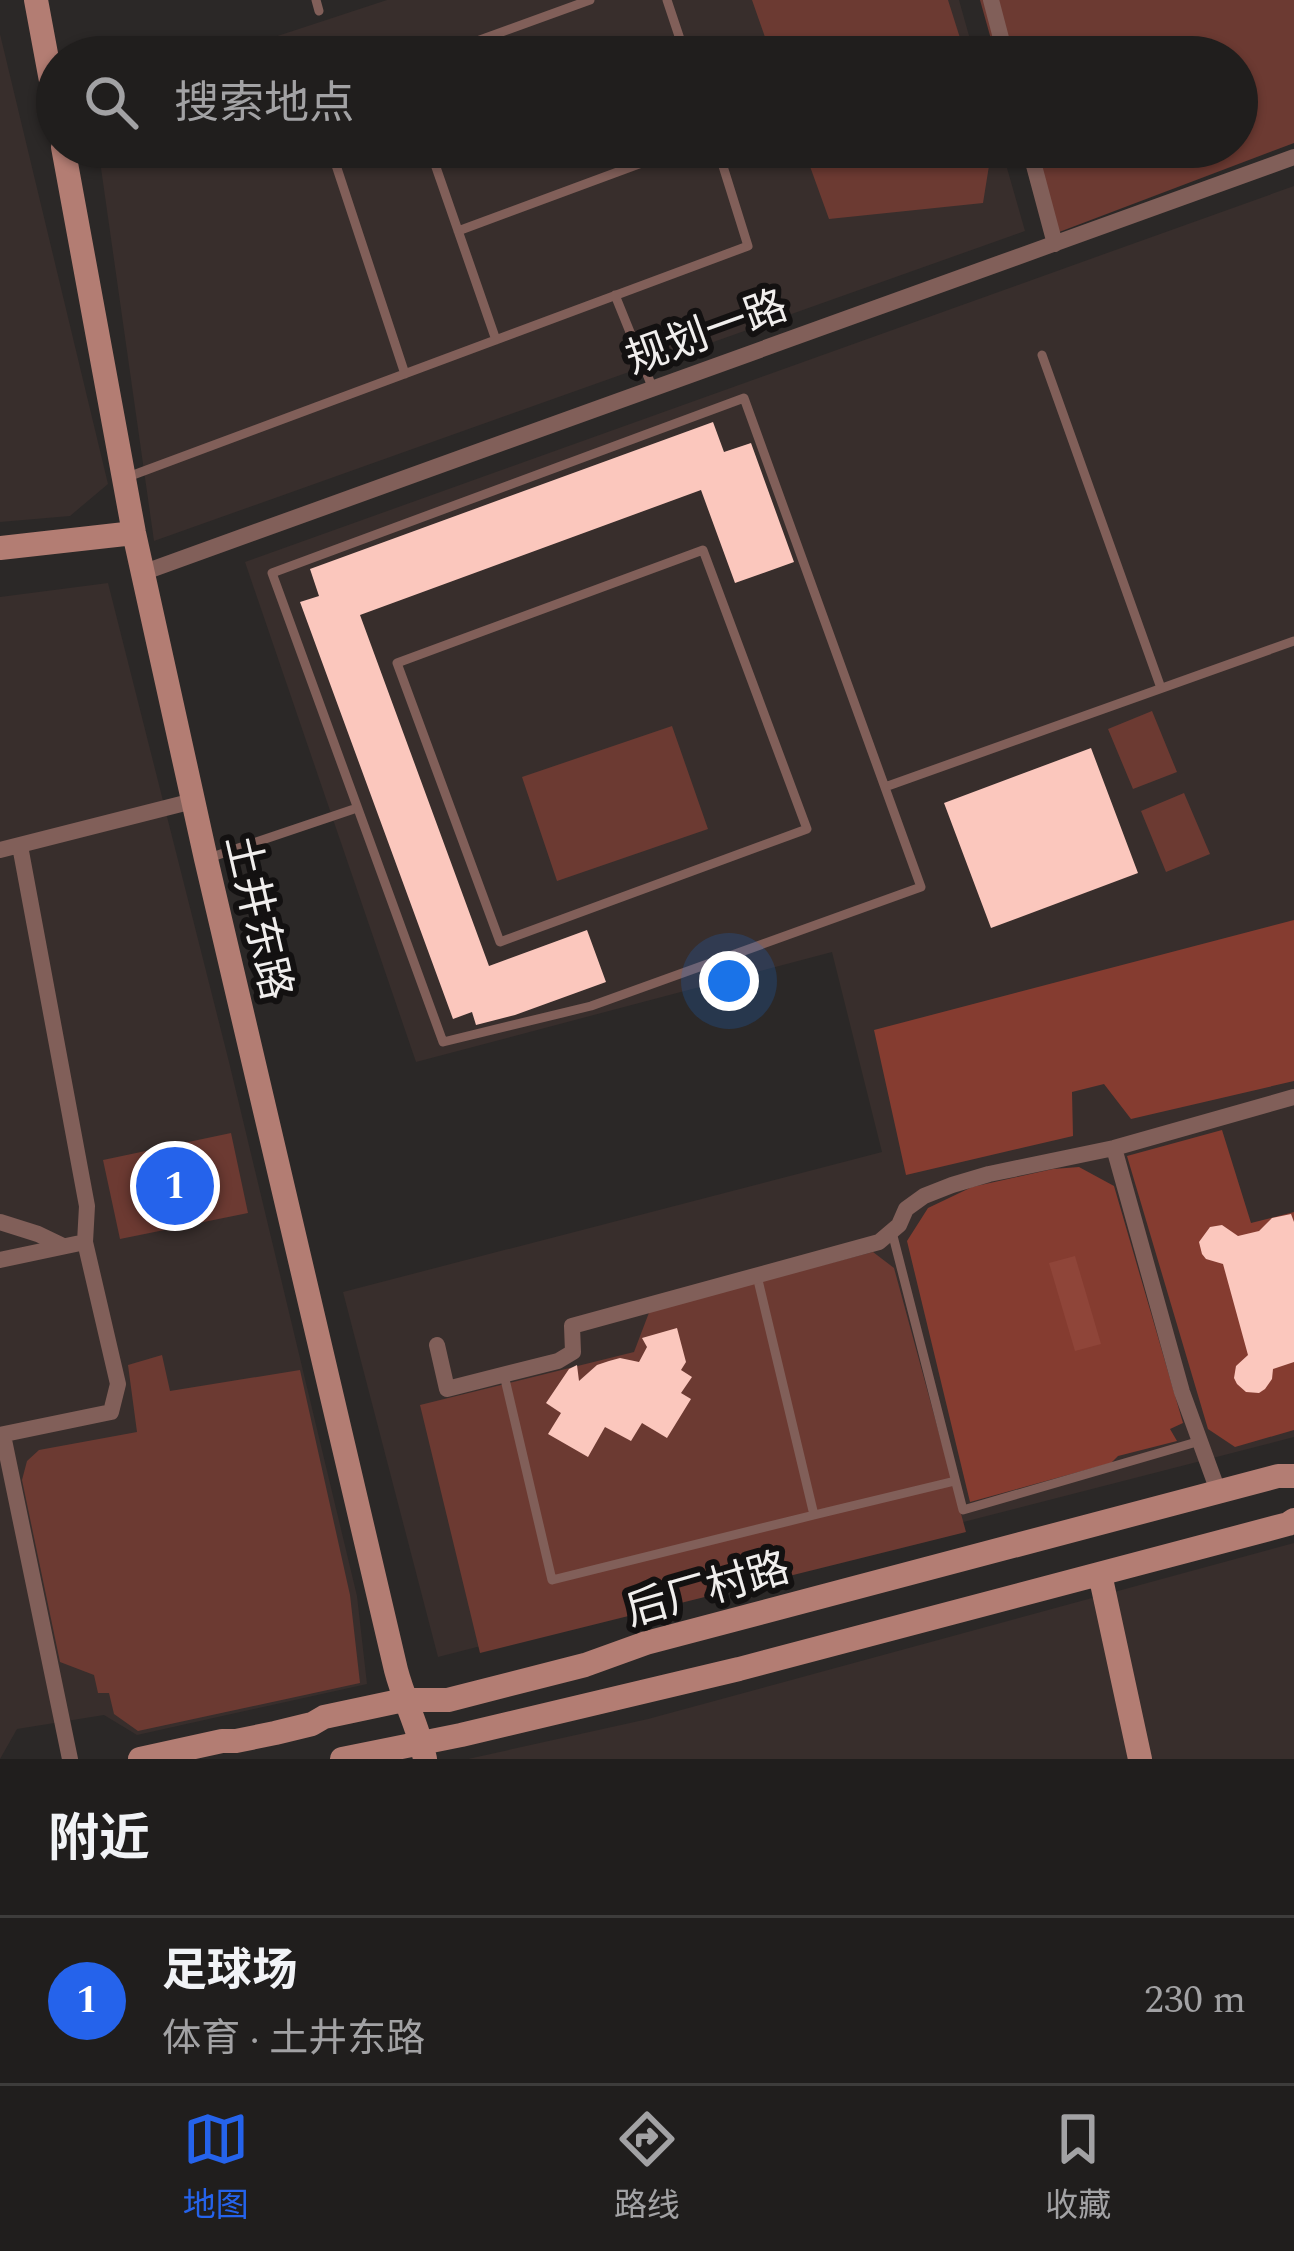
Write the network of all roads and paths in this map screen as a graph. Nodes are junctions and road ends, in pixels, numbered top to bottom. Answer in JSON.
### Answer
{"nodes":[{"id":1,"x":36,"y":0,"type":"edge"},
{"id":2,"x":590,"y":0,"type":"edge"},
{"id":3,"x":667,"y":0,"type":"edge"},
{"id":4,"x":991,"y":0,"type":"edge"},
{"id":5,"x":43,"y":36,"type":"edge"},
{"id":6,"x":491,"y":36,"type":"edge"},
{"id":7,"x":679,"y":36,"type":"edge"},
{"id":8,"x":1000,"y":36,"type":"edge"},
{"id":9,"x":1294,"y":158,"type":"edge"},
{"id":10,"x":67,"y":168,"type":"edge"},
{"id":11,"x":337,"y":168,"type":"edge"},
{"id":12,"x":436,"y":168,"type":"edge"},
{"id":13,"x":629,"y":168,"type":"edge"},
{"id":14,"x":724,"y":168,"type":"edge"},
{"id":15,"x":1035,"y":168,"type":"edge"},
{"id":16,"x":458,"y":232,"type":"junction"},
{"id":17,"x":1055,"y":244,"type":"junction"},
{"id":18,"x":615,"y":296,"type":"junction"},
{"id":19,"x":496,"y":340,"type":"junction"},
{"id":20,"x":1042,"y":355,"type":"dead end"},
{"id":21,"x":405,"y":374,"type":"junction"},
{"id":22,"x":653,"y":388,"type":"junction"},
{"id":23,"x":124,"y":478,"type":"junction"},
{"id":24,"x":134,"y":533,"type":"junction"},
{"id":25,"x":0,"y":548,"type":"edge"},
{"id":26,"x":142,"y":573,"type":"junction"},
{"id":27,"x":1294,"y":640,"type":"edge"},
{"id":28,"x":397,"y":663,"type":"joint"},
{"id":29,"x":1161,"y":688,"type":"junction"},
{"id":30,"x":885,"y":788,"type":"junction"},
{"id":31,"x":193,"y":800,"type":"junction"},
{"id":32,"x":357,"y":808,"type":"junction"},
{"id":33,"x":20,"y":846,"type":"junction"},
{"id":34,"x":0,"y":850,"type":"edge"},
{"id":35,"x":206,"y":859,"type":"junction"},
{"id":36,"x":1294,"y":1097,"type":"edge"},
{"id":37,"x":1114,"y":1148,"type":"junction"},
{"id":38,"x":0,"y":1222,"type":"edge"},
{"id":39,"x":892,"y":1232,"type":"junction"},
{"id":40,"x":85,"y":1242,"type":"junction"},
{"id":41,"x":64,"y":1246,"type":"junction"},
{"id":42,"x":0,"y":1260,"type":"edge"},
{"id":43,"x":757,"y":1276,"type":"junction"},
{"id":44,"x":437,"y":1346,"type":"dead end"},
{"id":45,"x":504,"y":1375,"type":"junction"},
{"id":46,"x":1,"y":1435,"type":"edge"},
{"id":47,"x":1200,"y":1441,"type":"junction"},
{"id":48,"x":1294,"y":1476,"type":"edge"},
{"id":49,"x":956,"y":1481,"type":"junction"},
{"id":50,"x":1218,"y":1492,"type":"junction"},
{"id":51,"x":814,"y":1515,"type":"junction"},
{"id":52,"x":1294,"y":1520,"type":"edge"},
{"id":53,"x":1100,"y":1574,"type":"junction"},
{"id":54,"x":404,"y":1700,"type":"junction"},
{"id":55,"x":424,"y":1751,"type":"edge"},
{"id":56,"x":70,"y":1759,"type":"edge"},
{"id":57,"x":140,"y":1759,"type":"edge"},
{"id":58,"x":343,"y":1759,"type":"edge"},
{"id":59,"x":1140,"y":1759,"type":"edge"}],
"edges":[{"from":1,"to":5,"type":"main road"},
{"from":2,"to":6,"type":"lane"},
{"from":3,"to":7,"type":"lane"},
{"from":4,"to":8,"type":"street"},
{"from":9,"to":17,"type":"street","name":"规划一路"},
{"from":10,"to":23,"type":"main road","name":"土井东路"},
{"from":11,"to":21,"type":"lane"},
{"from":12,"to":16,"type":"lane"},
{"from":13,"to":16,"type":"lane"},
{"from":14,"to":18,"type":"lane"},
{"from":15,"to":17,"type":"street"},
{"from":16,"to":19,"type":"lane"},
{"from":17,"to":22,"type":"street","name":"规划一路"},
{"from":18,"to":19,"type":"lane"},
{"from":18,"to":22,"type":"lane"},
{"from":19,"to":21,"type":"lane"},
{"from":20,"to":29,"type":"lane"},
{"from":21,"to":23,"type":"lane"},
{"from":22,"to":26,"type":"street","name":"规划一路"},
{"from":23,"to":24,"type":"main road","name":"土井东路"},
{"from":24,"to":25,"type":"main road"},
{"from":24,"to":26,"type":"main road","name":"土井东路"},
{"from":26,"to":31,"type":"main road","name":"土井东路"},
{"from":27,"to":29,"type":"lane"},
{"from":28,"to":28,"type":"lane"},
{"from":29,"to":30,"type":"lane"},
{"from":30,"to":32,"type":"lane"},
{"from":30,"to":32,"type":"lane"},
{"from":31,"to":33,"type":"street"},
{"from":31,"to":35,"type":"main road","name":"土井东路"},
{"from":32,"to":35,"type":"lane"},
{"from":33,"to":34,"type":"street"},
{"from":33,"to":40,"type":"street"},
{"from":35,"to":54,"type":"main road","name":"土井东路"},
{"from":36,"to":37,"type":"street"},
{"from":37,"to":39,"type":"street"},
{"from":37,"to":47,"type":"street"},
{"from":38,"to":41,"type":"street"},
{"from":39,"to":43,"type":"street"},
{"from":39,"to":49,"type":"lane"},
{"from":40,"to":41,"type":"street"},
{"from":40,"to":46,"type":"street"},
{"from":41,"to":42,"type":"street"},
{"from":43,"to":45,"type":"street"},
{"from":43,"to":51,"type":"lane"},
{"from":44,"to":45,"type":"street"},
{"from":45,"to":51,"type":"lane"},
{"from":46,"to":56,"type":"street"},
{"from":47,"to":49,"type":"lane"},
{"from":47,"to":50,"type":"street"},
{"from":48,"to":50,"type":"main road","name":"后厂村路"},
{"from":49,"to":51,"type":"lane"},
{"from":50,"to":54,"type":"main road","name":"后厂村路"},
{"from":52,"to":53,"type":"main road","name":"后厂村路"},
{"from":53,"to":55,"type":"main road","name":"后厂村路"},
{"from":53,"to":59,"type":"main road"},
{"from":54,"to":55,"type":"main road","name":"土井东路"},
{"from":54,"to":57,"type":"main road","name":"后厂村路"},
{"from":55,"to":58,"type":"main road","name":"后厂村路"}]}
